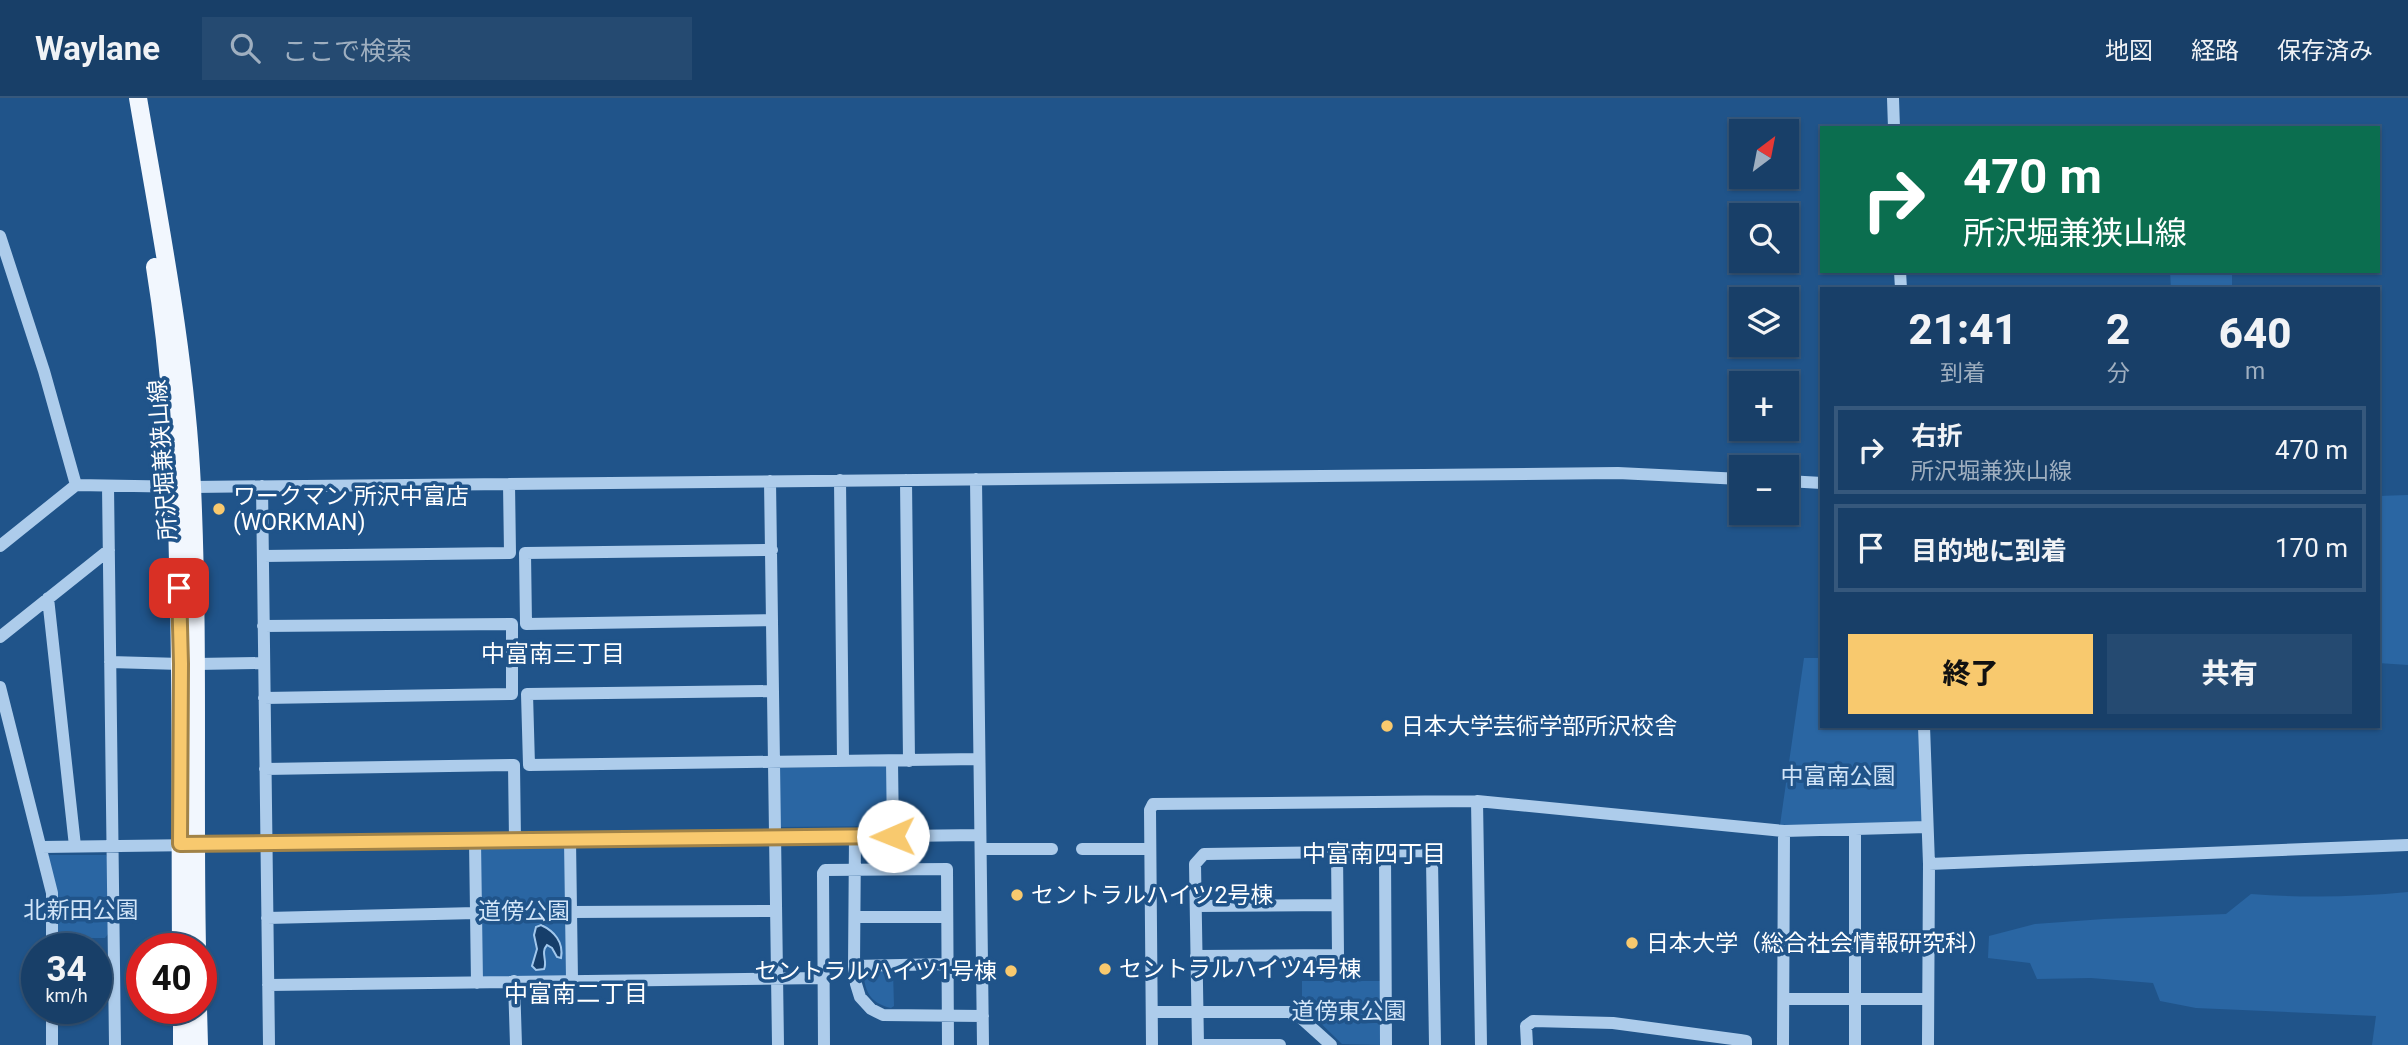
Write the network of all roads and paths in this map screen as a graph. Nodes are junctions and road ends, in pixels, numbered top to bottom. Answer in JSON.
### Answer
{"nodes":[{"id":1,"x":126,"y":98,"type":"edge"},
{"id":2,"x":138,"y":98,"type":"edge"},
{"id":3,"x":1894,"y":98,"type":"edge"},
{"id":4,"x":1894,"y":126,"type":"edge"},
{"id":5,"x":0,"y":236,"type":"edge"},
{"id":6,"x":976,"y":479,"type":"junction"},
{"id":7,"x":1729,"y":479,"type":"edge"},
{"id":8,"x":840,"y":480,"type":"junction"},
{"id":9,"x":906,"y":480,"type":"junction"},
{"id":10,"x":770,"y":481,"type":"junction"},
{"id":11,"x":1799,"y":482,"type":"edge"},
{"id":12,"x":1820,"y":483,"type":"edge"},
{"id":13,"x":509,"y":484,"type":"junction"},
{"id":14,"x":76,"y":485,"type":"junction"},
{"id":15,"x":108,"y":486,"type":"junction"},
{"id":16,"x":262,"y":486,"type":"junction"},
{"id":17,"x":184,"y":487,"type":"junction"},
{"id":18,"x":0,"y":546,"type":"edge"},
{"id":19,"x":109,"y":550,"type":"junction"},
{"id":20,"x":772,"y":550,"type":"junction"},
{"id":21,"x":263,"y":556,"type":"junction"},
{"id":22,"x":48,"y":598,"type":"junction"},
{"id":23,"x":772,"y":620,"type":"junction"},
{"id":24,"x":263,"y":626,"type":"junction"},
{"id":25,"x":0,"y":637,"type":"edge"},
{"id":26,"x":110,"y":662,"type":"junction"},
{"id":27,"x":264,"y":663,"type":"junction"},
{"id":28,"x":188,"y":664,"type":"junction"},
{"id":29,"x":0,"y":687,"type":"edge"},
{"id":30,"x":773,"y":691,"type":"junction"},
{"id":31,"x":264,"y":698,"type":"junction"},
{"id":32,"x":1924,"y":728,"type":"edge"},
{"id":33,"x":979,"y":759,"type":"junction"},
{"id":34,"x":843,"y":760,"type":"junction"},
{"id":35,"x":892,"y":761,"type":"junction"},
{"id":36,"x":909,"y":761,"type":"junction"},
{"id":37,"x":774,"y":762,"type":"junction"},
{"id":38,"x":265,"y":769,"type":"junction"},
{"id":39,"x":1477,"y":801,"type":"junction"},
{"id":40,"x":1927,"y":827,"type":"junction"},
{"id":41,"x":1784,"y":831,"type":"junction"},
{"id":42,"x":1855,"y":831,"type":"junction"},
{"id":43,"x":980,"y":835,"type":"junction"},
{"id":44,"x":855,"y":836,"type":"junction"},
{"id":45,"x":893,"y":836,"type":"junction"},
{"id":46,"x":774,"y":837,"type":"junction"},
{"id":47,"x":515,"y":840,"type":"junction"},
{"id":48,"x":570,"y":840,"type":"junction"},
{"id":49,"x":475,"y":841,"type":"junction"},
{"id":50,"x":266,"y":843,"type":"junction"},
{"id":51,"x":188,"y":844,"type":"junction"},
{"id":52,"x":112,"y":845,"type":"junction"},
{"id":53,"x":2408,"y":845,"type":"edge"},
{"id":54,"x":75,"y":846,"type":"junction"},
{"id":55,"x":41,"y":847,"type":"junction"},
{"id":56,"x":981,"y":849,"type":"junction"},
{"id":57,"x":1052,"y":849,"type":"dead end"},
{"id":58,"x":1082,"y":849,"type":"dead end"},
{"id":59,"x":1150,"y":849,"type":"junction"},
{"id":60,"x":1337,"y":852,"type":"junction"},
{"id":61,"x":1385,"y":852,"type":"junction"},
{"id":62,"x":1929,"y":864,"type":"junction"},
{"id":63,"x":854,"y":870,"type":"junction"},
{"id":64,"x":1338,"y":905,"type":"junction"},
{"id":65,"x":1196,"y":906,"type":"junction"},
{"id":66,"x":776,"y":911,"type":"junction"},
{"id":67,"x":571,"y":912,"type":"junction"},
{"id":68,"x":476,"y":913,"type":"junction"},
{"id":69,"x":855,"y":917,"type":"junction"},
{"id":70,"x":946,"y":917,"type":"junction"},
{"id":71,"x":267,"y":918,"type":"junction"},
{"id":72,"x":52,"y":933,"type":"edge"},
{"id":73,"x":182,"y":933,"type":"edge"},
{"id":74,"x":196,"y":933,"type":"edge"},
{"id":75,"x":1196,"y":956,"type":"junction"},
{"id":76,"x":947,"y":964,"type":"junction"},
{"id":77,"x":854,"y":966,"type":"junction"},
{"id":78,"x":823,"y":978,"type":"junction"},
{"id":79,"x":777,"y":979,"type":"junction"},
{"id":80,"x":572,"y":980,"type":"junction"},
{"id":81,"x":514,"y":981,"type":"junction"},
{"id":82,"x":477,"y":983,"type":"junction"},
{"id":83,"x":268,"y":985,"type":"junction"},
{"id":84,"x":1784,"y":999,"type":"junction"},
{"id":85,"x":1855,"y":999,"type":"junction"},
{"id":86,"x":1928,"y":999,"type":"junction"},
{"id":87,"x":1197,"y":1011,"type":"junction"},
{"id":88,"x":1152,"y":1012,"type":"junction"},
{"id":89,"x":947,"y":1016,"type":"junction"},
{"id":90,"x":983,"y":1016,"type":"junction"},
{"id":91,"x":52,"y":1024,"type":"edge"},
{"id":92,"x":182,"y":1024,"type":"edge"},
{"id":93,"x":198,"y":1024,"type":"edge"},
{"id":94,"x":52,"y":1045,"type":"edge"},
{"id":95,"x":115,"y":1045,"type":"edge"},
{"id":96,"x":182,"y":1045,"type":"edge"},
{"id":97,"x":199,"y":1045,"type":"edge"},
{"id":98,"x":269,"y":1045,"type":"edge"},
{"id":99,"x":516,"y":1045,"type":"edge"},
{"id":100,"x":778,"y":1045,"type":"edge"},
{"id":101,"x":824,"y":1045,"type":"edge"},
{"id":102,"x":948,"y":1045,"type":"edge"},
{"id":103,"x":983,"y":1045,"type":"edge"},
{"id":104,"x":1152,"y":1045,"type":"edge"},
{"id":105,"x":1198,"y":1045,"type":"edge"},
{"id":106,"x":1279,"y":1045,"type":"edge"},
{"id":107,"x":1331,"y":1045,"type":"edge"},
{"id":108,"x":1386,"y":1045,"type":"edge"},
{"id":109,"x":1436,"y":1045,"type":"edge"},
{"id":110,"x":1481,"y":1045,"type":"edge"},
{"id":111,"x":1527,"y":1045,"type":"edge"},
{"id":112,"x":1746,"y":1045,"type":"edge"},
{"id":113,"x":1783,"y":1045,"type":"edge"},
{"id":114,"x":1855,"y":1045,"type":"edge"},
{"id":115,"x":1928,"y":1045,"type":"edge"}],
"edges":[{"from":1,"to":17,"type":"main road","name":"所沢堀兼狭山線"},
{"from":2,"to":17,"type":"main road","name":"所沢堀兼狭山線"},
{"from":3,"to":4,"type":"street"},
{"from":5,"to":14,"type":"street"},
{"from":6,"to":7,"type":"street"},
{"from":6,"to":9,"type":"street"},
{"from":6,"to":33,"type":"street"},
{"from":8,"to":9,"type":"street"},
{"from":8,"to":10,"type":"street"},
{"from":8,"to":34,"type":"street"},
{"from":9,"to":36,"type":"street"},
{"from":10,"to":13,"type":"street"},
{"from":10,"to":20,"type":"street"},
{"from":11,"to":12,"type":"street"},
{"from":13,"to":16,"type":"street"},
{"from":13,"to":21,"type":"street"},
{"from":14,"to":15,"type":"street"},
{"from":14,"to":18,"type":"street"},
{"from":15,"to":17,"type":"street"},
{"from":15,"to":19,"type":"street"},
{"from":16,"to":17,"type":"street"},
{"from":16,"to":21,"type":"street"},
{"from":17,"to":28,"type":"main road","name":"所沢堀兼狭山線"},
{"from":19,"to":22,"type":"street"},
{"from":19,"to":26,"type":"street"},
{"from":20,"to":23,"type":"street"},
{"from":20,"to":23,"type":"street"},
{"from":21,"to":24,"type":"street"},
{"from":22,"to":25,"type":"street"},
{"from":22,"to":54,"type":"street"},
{"from":23,"to":30,"type":"street"},
{"from":24,"to":27,"type":"street"},
{"from":24,"to":31,"type":"street"},
{"from":26,"to":28,"type":"street"},
{"from":26,"to":52,"type":"street"},
{"from":27,"to":28,"type":"street"},
{"from":27,"to":31,"type":"street"},
{"from":28,"to":51,"type":"main road","name":"所沢堀兼狭山線"},
{"from":29,"to":55,"type":"street"},
{"from":30,"to":37,"type":"street"},
{"from":30,"to":37,"type":"street"},
{"from":31,"to":38,"type":"street"},
{"from":32,"to":40,"type":"street"},
{"from":33,"to":36,"type":"street"},
{"from":33,"to":43,"type":"street"},
{"from":34,"to":35,"type":"street"},
{"from":34,"to":37,"type":"street"},
{"from":35,"to":36,"type":"street"},
{"from":35,"to":45,"type":"street"},
{"from":37,"to":46,"type":"street"},
{"from":38,"to":47,"type":"street"},
{"from":38,"to":50,"type":"street"},
{"from":39,"to":41,"type":"street"},
{"from":39,"to":59,"type":"street"},
{"from":39,"to":110,"type":"street"},
{"from":40,"to":42,"type":"street"},
{"from":40,"to":62,"type":"street"},
{"from":41,"to":42,"type":"street"},
{"from":41,"to":84,"type":"street"},
{"from":42,"to":85,"type":"street"},
{"from":43,"to":45,"type":"street"},
{"from":43,"to":56,"type":"street"},
{"from":44,"to":45,"type":"street"},
{"from":44,"to":46,"type":"street"},
{"from":44,"to":63,"type":"street"},
{"from":46,"to":48,"type":"street"},
{"from":46,"to":66,"type":"street"},
{"from":47,"to":48,"type":"street"},
{"from":47,"to":49,"type":"street"},
{"from":48,"to":67,"type":"street"},
{"from":49,"to":50,"type":"street"},
{"from":49,"to":68,"type":"street"},
{"from":50,"to":51,"type":"street"},
{"from":50,"to":71,"type":"street"},
{"from":51,"to":52,"type":"street"},
{"from":51,"to":73,"type":"main road","name":"所沢堀兼狭山線"},
{"from":51,"to":74,"type":"main road","name":"所沢堀兼狭山線"},
{"from":52,"to":54,"type":"street"},
{"from":52,"to":95,"type":"street"},
{"from":53,"to":62,"type":"street"},
{"from":54,"to":55,"type":"street"},
{"from":55,"to":72,"type":"street"},
{"from":56,"to":57,"type":"street"},
{"from":56,"to":90,"type":"street"},
{"from":58,"to":59,"type":"street"},
{"from":59,"to":88,"type":"street"},
{"from":60,"to":61,"type":"street"},
{"from":60,"to":64,"type":"street"},
{"from":60,"to":65,"type":"street"},
{"from":61,"to":108,"type":"street"},
{"from":61,"to":109,"type":"street"},
{"from":62,"to":86,"type":"street"},
{"from":63,"to":69,"type":"street"},
{"from":63,"to":70,"type":"street"},
{"from":63,"to":78,"type":"street"},
{"from":64,"to":65,"type":"street"},
{"from":64,"to":75,"type":"street"},
{"from":65,"to":75,"type":"street"},
{"from":66,"to":67,"type":"street"},
{"from":66,"to":79,"type":"street"},
{"from":67,"to":80,"type":"street"},
{"from":68,"to":71,"type":"street"},
{"from":68,"to":82,"type":"street"},
{"from":69,"to":70,"type":"street"},
{"from":69,"to":77,"type":"street"},
{"from":70,"to":76,"type":"street"},
{"from":71,"to":83,"type":"street"},
{"from":75,"to":87,"type":"street"},
{"from":76,"to":77,"type":"street"},
{"from":76,"to":89,"type":"street"},
{"from":77,"to":89,"type":"street"},
{"from":78,"to":79,"type":"street"},
{"from":78,"to":101,"type":"street"},
{"from":79,"to":80,"type":"street"},
{"from":79,"to":100,"type":"street"},
{"from":80,"to":81,"type":"street"},
{"from":81,"to":82,"type":"street"},
{"from":81,"to":99,"type":"street"},
{"from":82,"to":83,"type":"street"},
{"from":83,"to":98,"type":"street"},
{"from":84,"to":85,"type":"street"},
{"from":84,"to":113,"type":"street"},
{"from":85,"to":86,"type":"street"},
{"from":85,"to":114,"type":"street"},
{"from":86,"to":115,"type":"street"},
{"from":87,"to":88,"type":"street"},
{"from":87,"to":105,"type":"street"},
{"from":87,"to":107,"type":"street"},
{"from":88,"to":104,"type":"street"},
{"from":89,"to":90,"type":"street"},
{"from":89,"to":102,"type":"street"},
{"from":90,"to":103,"type":"street"},
{"from":91,"to":94,"type":"street"},
{"from":92,"to":96,"type":"main road"},
{"from":93,"to":97,"type":"main road"},
{"from":105,"to":106,"type":"street"},
{"from":111,"to":112,"type":"street"}]}
